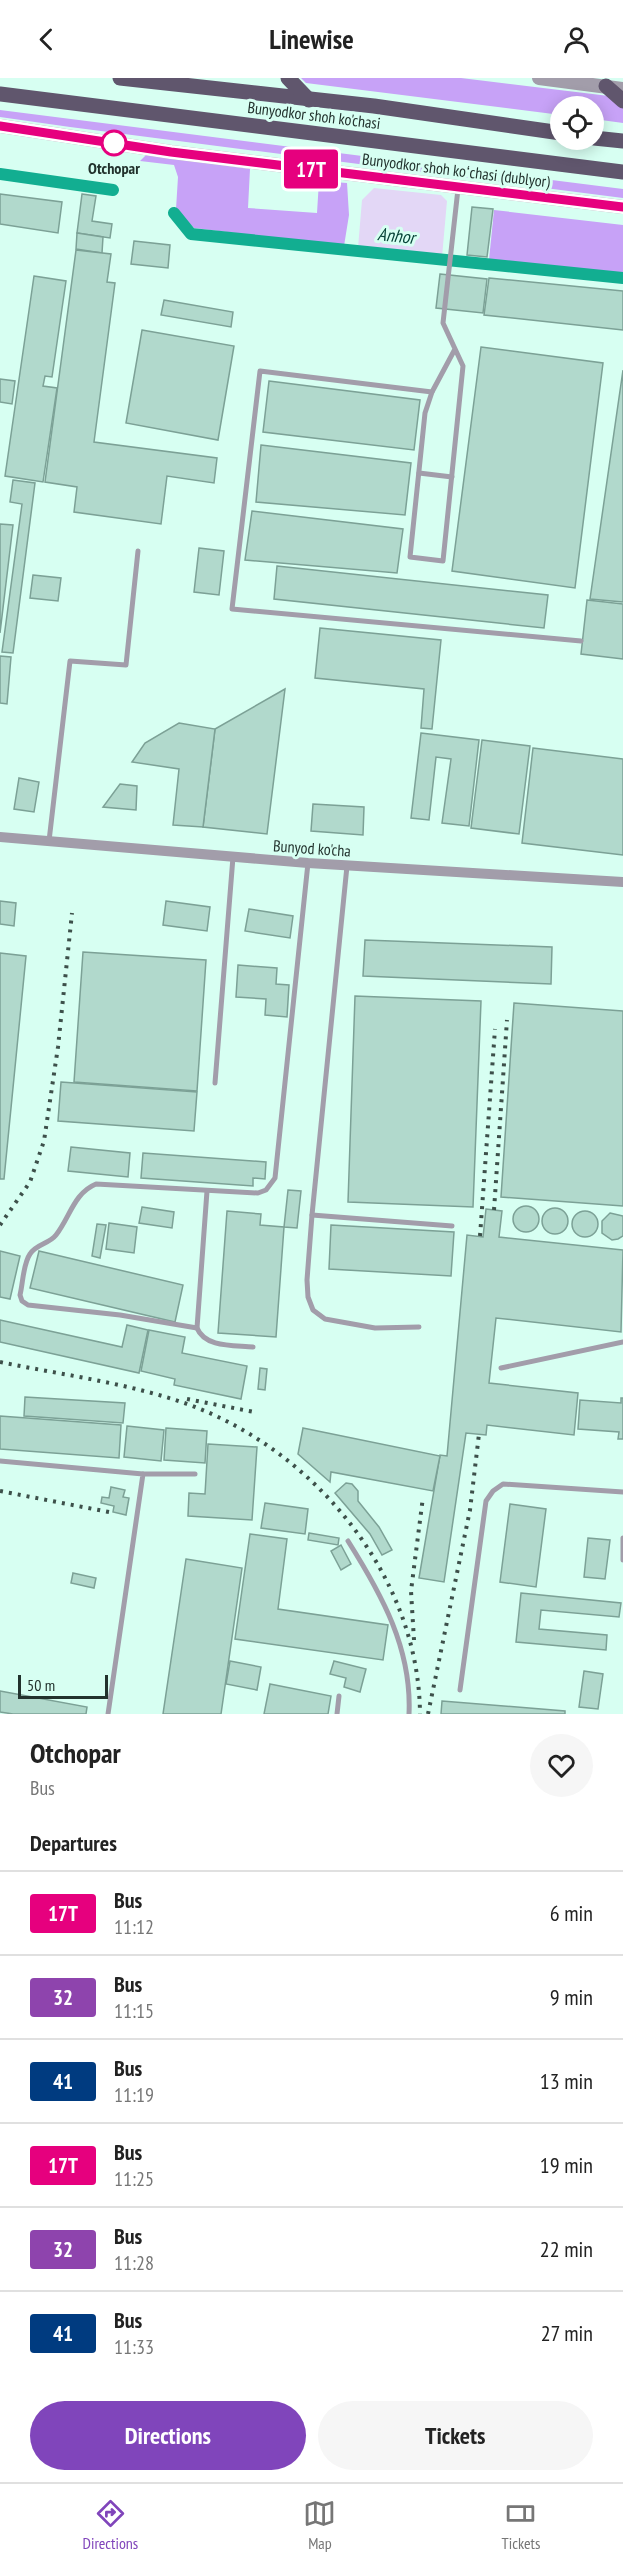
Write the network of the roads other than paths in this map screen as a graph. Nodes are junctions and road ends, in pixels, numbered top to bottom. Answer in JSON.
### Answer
{"nodes":[{"id":1,"x":120,"y":78,"type":"edge"},
{"id":2,"x":288,"y":78,"type":"edge"},
{"id":3,"x":539,"y":78,"type":"edge"},
{"id":4,"x":606,"y":86,"type":"junction"},
{"id":5,"x":623,"y":88,"type":"edge"},
{"id":6,"x":0,"y":94,"type":"edge"},
{"id":7,"x":309,"y":100,"type":"junction"},
{"id":8,"x":623,"y":101,"type":"edge"},
{"id":9,"x":0,"y":126,"type":"edge"},
{"id":10,"x":550,"y":131,"type":"edge"},
{"id":11,"x":604,"y":139,"type":"edge"},
{"id":12,"x":623,"y":141,"type":"edge"},
{"id":13,"x":623,"y":172,"type":"edge"},
{"id":14,"x":458,"y":187,"type":"junction"},
{"id":15,"x":623,"y":207,"type":"edge"},
{"id":16,"x":455,"y":349,"type":"junction"},
{"id":17,"x":432,"y":392,"type":"junction"},
{"id":18,"x":419,"y":473,"type":"junction"},
{"id":19,"x":452,"y":477,"type":"junction"},
{"id":20,"x":138,"y":551,"type":"dead end"},
{"id":21,"x":581,"y":641,"type":"dead end"},
{"id":22,"x":0,"y":837,"type":"edge"},
{"id":23,"x":50,"y":841,"type":"junction"},
{"id":24,"x":233,"y":857,"type":"junction"},
{"id":25,"x":308,"y":863,"type":"junction"},
{"id":26,"x":346,"y":866,"type":"junction"},
{"id":27,"x":623,"y":882,"type":"edge"},
{"id":28,"x":215,"y":1083,"type":"dead end"},
{"id":29,"x":207,"y":1191,"type":"junction"},
{"id":30,"x":312,"y":1215,"type":"junction"},
{"id":31,"x":452,"y":1226,"type":"dead end"},
{"id":32,"x":418,"y":1327,"type":"dead end"},
{"id":33,"x":197,"y":1328,"type":"junction"},
{"id":34,"x":623,"y":1342,"type":"edge"},
{"id":35,"x":253,"y":1347,"type":"dead end"},
{"id":36,"x":501,"y":1368,"type":"dead end"},
{"id":37,"x":0,"y":1461,"type":"edge"},
{"id":38,"x":143,"y":1474,"type":"junction"},
{"id":39,"x":195,"y":1474,"type":"dead end"},
{"id":40,"x":623,"y":1492,"type":"edge"},
{"id":41,"x":623,"y":1538,"type":"edge"},
{"id":42,"x":348,"y":1541,"type":"dead end"},
{"id":43,"x":623,"y":1560,"type":"edge"},
{"id":44,"x":460,"y":1690,"type":"dead end"},
{"id":45,"x":339,"y":1696,"type":"dead end"},
{"id":46,"x":108,"y":1714,"type":"edge"},
{"id":47,"x":337,"y":1714,"type":"edge"},
{"id":48,"x":409,"y":1714,"type":"edge"}],
"edges":[{"from":1,"to":7,"type":"main road","name":"Bunyodkor shoh ko'chasi"},
{"from":2,"to":7,"type":"main road"},
{"from":3,"to":4,"type":"street"},
{"from":4,"to":5,"type":"street"},
{"from":4,"to":8,"type":"main road"},
{"from":6,"to":13,"type":"main road","name":"Bunyodkor shoh ko'chasi"},
{"from":7,"to":10,"type":"main road","name":"Bunyodkor shoh ko'chasi"},
{"from":9,"to":14,"type":"street","name":"Bunyodkor shoh koʻchasi (dublyor)"},
{"from":11,"to":12,"type":"main road"},
{"from":14,"to":15,"type":"street","name":"Bunyodkor shoh koʻchasi (dublyor)"},
{"from":14,"to":16,"type":"lane"},
{"from":16,"to":17,"type":"lane"},
{"from":16,"to":19,"type":"lane"},
{"from":17,"to":18,"type":"lane"},
{"from":17,"to":21,"type":"lane"},
{"from":18,"to":19,"type":"lane"},
{"from":18,"to":19,"type":"lane"},
{"from":20,"to":23,"type":"lane"},
{"from":22,"to":23,"type":"street","name":"Bunyod ko'cha"},
{"from":23,"to":24,"type":"street","name":"Bunyod ko'cha"},
{"from":24,"to":25,"type":"street","name":"Bunyod ko'cha"},
{"from":24,"to":28,"type":"lane"},
{"from":25,"to":26,"type":"street","name":"Bunyod ko'cha"},
{"from":25,"to":29,"type":"lane"},
{"from":26,"to":27,"type":"street","name":"Bunyod ko'cha"},
{"from":26,"to":30,"type":"lane"},
{"from":29,"to":33,"type":"lane"},
{"from":29,"to":33,"type":"lane"},
{"from":30,"to":31,"type":"lane"},
{"from":30,"to":32,"type":"lane"},
{"from":33,"to":35,"type":"lane"},
{"from":34,"to":36,"type":"lane"},
{"from":37,"to":38,"type":"lane"},
{"from":38,"to":39,"type":"lane"},
{"from":38,"to":46,"type":"lane"},
{"from":40,"to":44,"type":"lane"},
{"from":41,"to":43,"type":"lane"},
{"from":42,"to":48,"type":"lane"},
{"from":45,"to":47,"type":"lane"}]}
